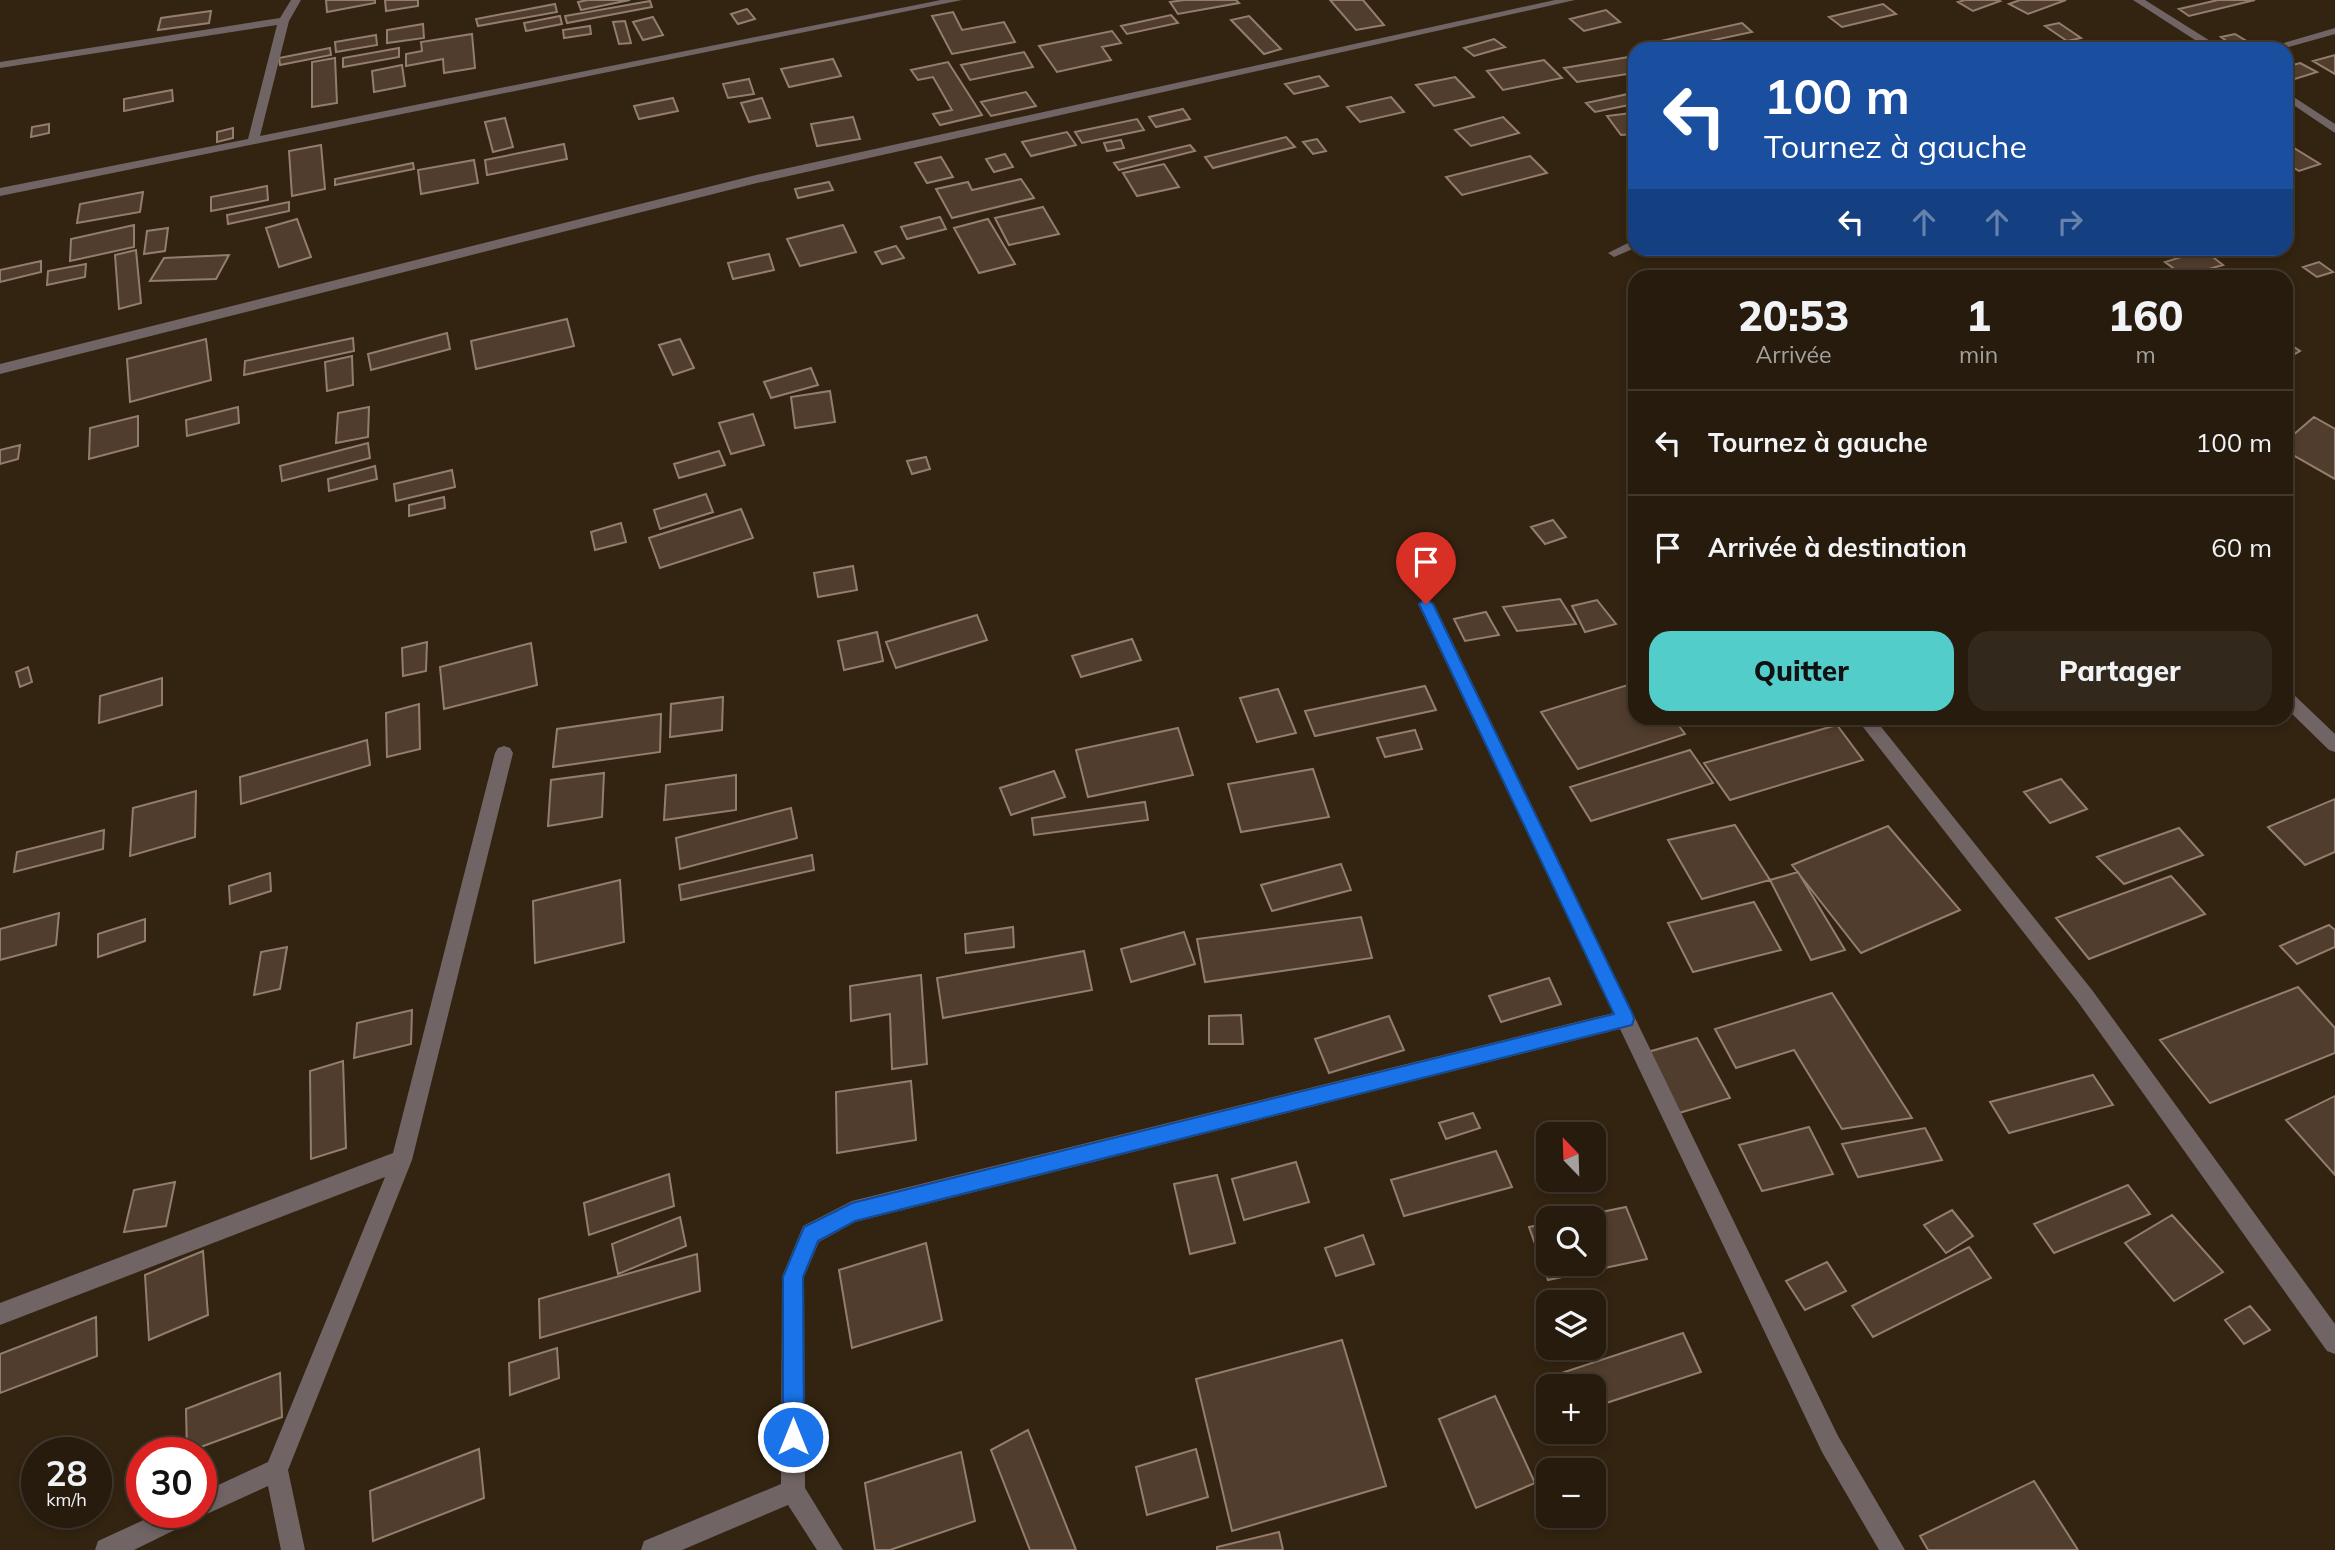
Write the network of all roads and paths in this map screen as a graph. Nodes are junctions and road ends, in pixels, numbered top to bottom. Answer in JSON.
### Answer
{"nodes":[{"id":1,"x":296,"y":0,"type":"edge"},
{"id":2,"x":957,"y":0,"type":"edge"},
{"id":3,"x":1570,"y":0,"type":"edge"},
{"id":4,"x":2138,"y":0,"type":"edge"},
{"id":5,"x":284,"y":21,"type":"junction"},
{"id":6,"x":2335,"y":31,"type":"edge"},
{"id":7,"x":2206,"y":42,"type":"edge"},
{"id":8,"x":2293,"y":42,"type":"edge"},
{"id":9,"x":0,"y":65,"type":"edge"},
{"id":10,"x":2293,"y":100,"type":"edge"},
{"id":11,"x":2335,"y":130,"type":"edge"},
{"id":12,"x":253,"y":141,"type":"junction"},
{"id":13,"x":0,"y":192,"type":"edge"},
{"id":14,"x":1628,"y":247,"type":"edge"},
{"id":15,"x":1614,"y":253,"type":"dead end"},
{"id":16,"x":0,"y":369,"type":"edge"},
{"id":17,"x":1426,"y":604,"type":"dead end"},
{"id":18,"x":2293,"y":705,"type":"edge"},
{"id":19,"x":1871,"y":725,"type":"edge"},
{"id":20,"x":2335,"y":745,"type":"edge"},
{"id":21,"x":504,"y":753,"type":"dead end"},
{"id":22,"x":1625,"y":1019,"type":"junction"},
{"id":23,"x":402,"y":1160,"type":"junction"},
{"id":24,"x":0,"y":1314,"type":"edge"},
{"id":25,"x":2335,"y":1343,"type":"edge"},
{"id":26,"x":276,"y":1470,"type":"junction"},
{"id":27,"x":793,"y":1491,"type":"junction"},
{"id":28,"x":217,"y":1498,"type":"edge"},
{"id":29,"x":153,"y":1528,"type":"edge"},
{"id":30,"x":107,"y":1550,"type":"edge"},
{"id":31,"x":293,"y":1550,"type":"edge"},
{"id":32,"x":653,"y":1550,"type":"edge"},
{"id":33,"x":831,"y":1550,"type":"edge"},
{"id":34,"x":1893,"y":1550,"type":"edge"}],
"edges":[{"from":1,"to":5,"type":"street"},
{"from":2,"to":12,"type":"street"},
{"from":3,"to":16,"type":"street"},
{"from":4,"to":7,"type":"street"},
{"from":5,"to":9,"type":"street"},
{"from":5,"to":12,"type":"street"},
{"from":6,"to":8,"type":"street"},
{"from":10,"to":11,"type":"street"},
{"from":12,"to":13,"type":"street"},
{"from":14,"to":15,"type":"street"},
{"from":17,"to":22,"type":"street"},
{"from":18,"to":20,"type":"street"},
{"from":19,"to":25,"type":"street"},
{"from":21,"to":23,"type":"street"},
{"from":22,"to":27,"type":"street"},
{"from":22,"to":34,"type":"street"},
{"from":23,"to":24,"type":"street"},
{"from":23,"to":26,"type":"street"},
{"from":26,"to":28,"type":"street"},
{"from":26,"to":31,"type":"street"},
{"from":27,"to":32,"type":"street"},
{"from":27,"to":33,"type":"street"},
{"from":29,"to":30,"type":"street"}]}
